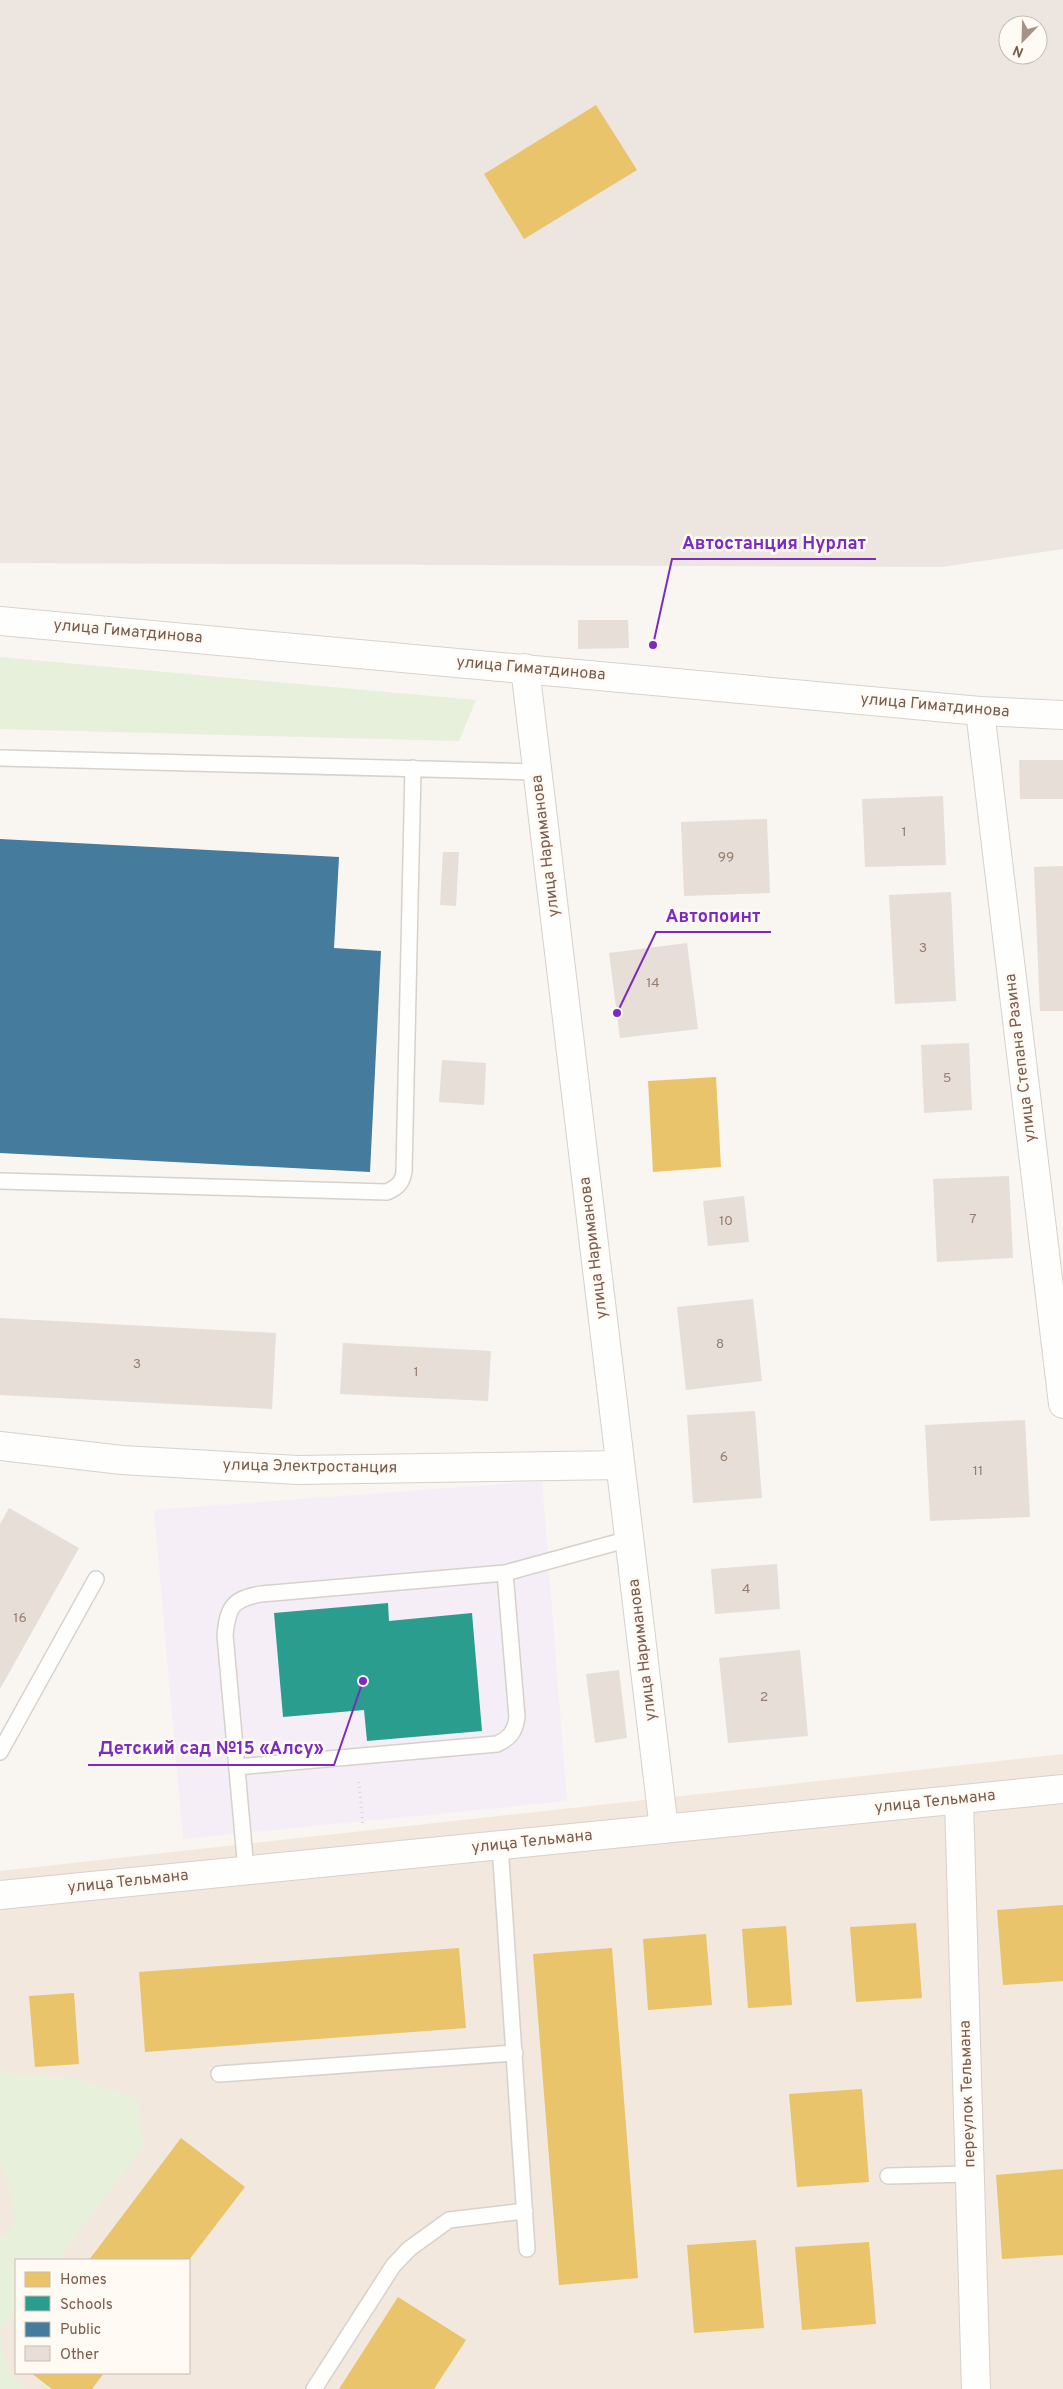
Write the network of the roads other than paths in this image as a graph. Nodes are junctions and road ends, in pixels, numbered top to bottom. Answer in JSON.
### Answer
{"nodes":[{"id":1,"x":0,"y":621,"type":"edge"},
{"id":2,"x":525,"y":668,"type":"junction"},
{"id":3,"x":980,"y":711,"type":"junction"},
{"id":4,"x":1063,"y":715,"type":"edge"},
{"id":5,"x":0,"y":758,"type":"edge"},
{"id":6,"x":413,"y":768,"type":"junction"},
{"id":7,"x":537,"y":772,"type":"junction"},
{"id":8,"x":0,"y":1181,"type":"edge"},
{"id":9,"x":1063,"y":1404,"type":"edge"},
{"id":10,"x":0,"y":1446,"type":"edge"},
{"id":11,"x":620,"y":1466,"type":"junction"},
{"id":12,"x":629,"y":1539,"type":"junction"},
{"id":13,"x":504,"y":1573,"type":"junction"},
{"id":14,"x":96,"y":1579,"type":"dead end"},
{"id":15,"x":0,"y":1752,"type":"edge"},
{"id":16,"x":236,"y":1767,"type":"junction"},
{"id":17,"x":1063,"y":1789,"type":"edge"},
{"id":18,"x":959,"y":1800,"type":"junction"},
{"id":19,"x":664,"y":1829,"type":"junction"},
{"id":20,"x":500,"y":1845,"type":"junction"},
{"id":21,"x":246,"y":1870,"type":"junction"},
{"id":22,"x":0,"y":1895,"type":"edge"},
{"id":23,"x":514,"y":2053,"type":"junction"},
{"id":24,"x":219,"y":2074,"type":"dead end"},
{"id":25,"x":970,"y":2174,"type":"junction"},
{"id":26,"x":888,"y":2176,"type":"dead end"},
{"id":27,"x":525,"y":2211,"type":"junction"},
{"id":28,"x":527,"y":2249,"type":"dead end"},
{"id":29,"x":314,"y":2389,"type":"edge"},
{"id":30,"x":976,"y":2389,"type":"edge"}],
"edges":[{"from":1,"to":2,"type":"street","name":"улица Гиматдинова"},
{"from":2,"to":3,"type":"street","name":"улица Гиматдинова"},
{"from":2,"to":7,"type":"street","name":"улица Нариманова"},
{"from":3,"to":4,"type":"street","name":"улица Гиматдинова"},
{"from":3,"to":9,"type":"street","name":"улица Степана Разина"},
{"from":5,"to":6,"type":"lane"},
{"from":6,"to":7,"type":"lane"},
{"from":6,"to":8,"type":"lane"},
{"from":7,"to":11,"type":"street","name":"улица Нариманова"},
{"from":10,"to":11,"type":"street","name":"улица Электростанция"},
{"from":11,"to":12,"type":"street","name":"улица Нариманова"},
{"from":12,"to":13,"type":"lane"},
{"from":12,"to":19,"type":"street","name":"улица Нариманова"},
{"from":13,"to":16,"type":"lane"},
{"from":13,"to":16,"type":"lane"},
{"from":14,"to":15,"type":"lane"},
{"from":16,"to":21,"type":"lane"},
{"from":17,"to":18,"type":"street","name":"улица Тельмана"},
{"from":18,"to":19,"type":"street","name":"улица Тельмана"},
{"from":18,"to":25,"type":"street","name":"переулок Тельмана"},
{"from":19,"to":20,"type":"street","name":"улица Тельмана"},
{"from":20,"to":21,"type":"street","name":"улица Тельмана"},
{"from":20,"to":23,"type":"lane"},
{"from":21,"to":22,"type":"street","name":"улица Тельмана"},
{"from":23,"to":24,"type":"lane"},
{"from":23,"to":27,"type":"lane"},
{"from":25,"to":26,"type":"lane"},
{"from":25,"to":30,"type":"street","name":"переулок Тельмана"},
{"from":27,"to":28,"type":"lane"},
{"from":27,"to":29,"type":"lane"}]}
